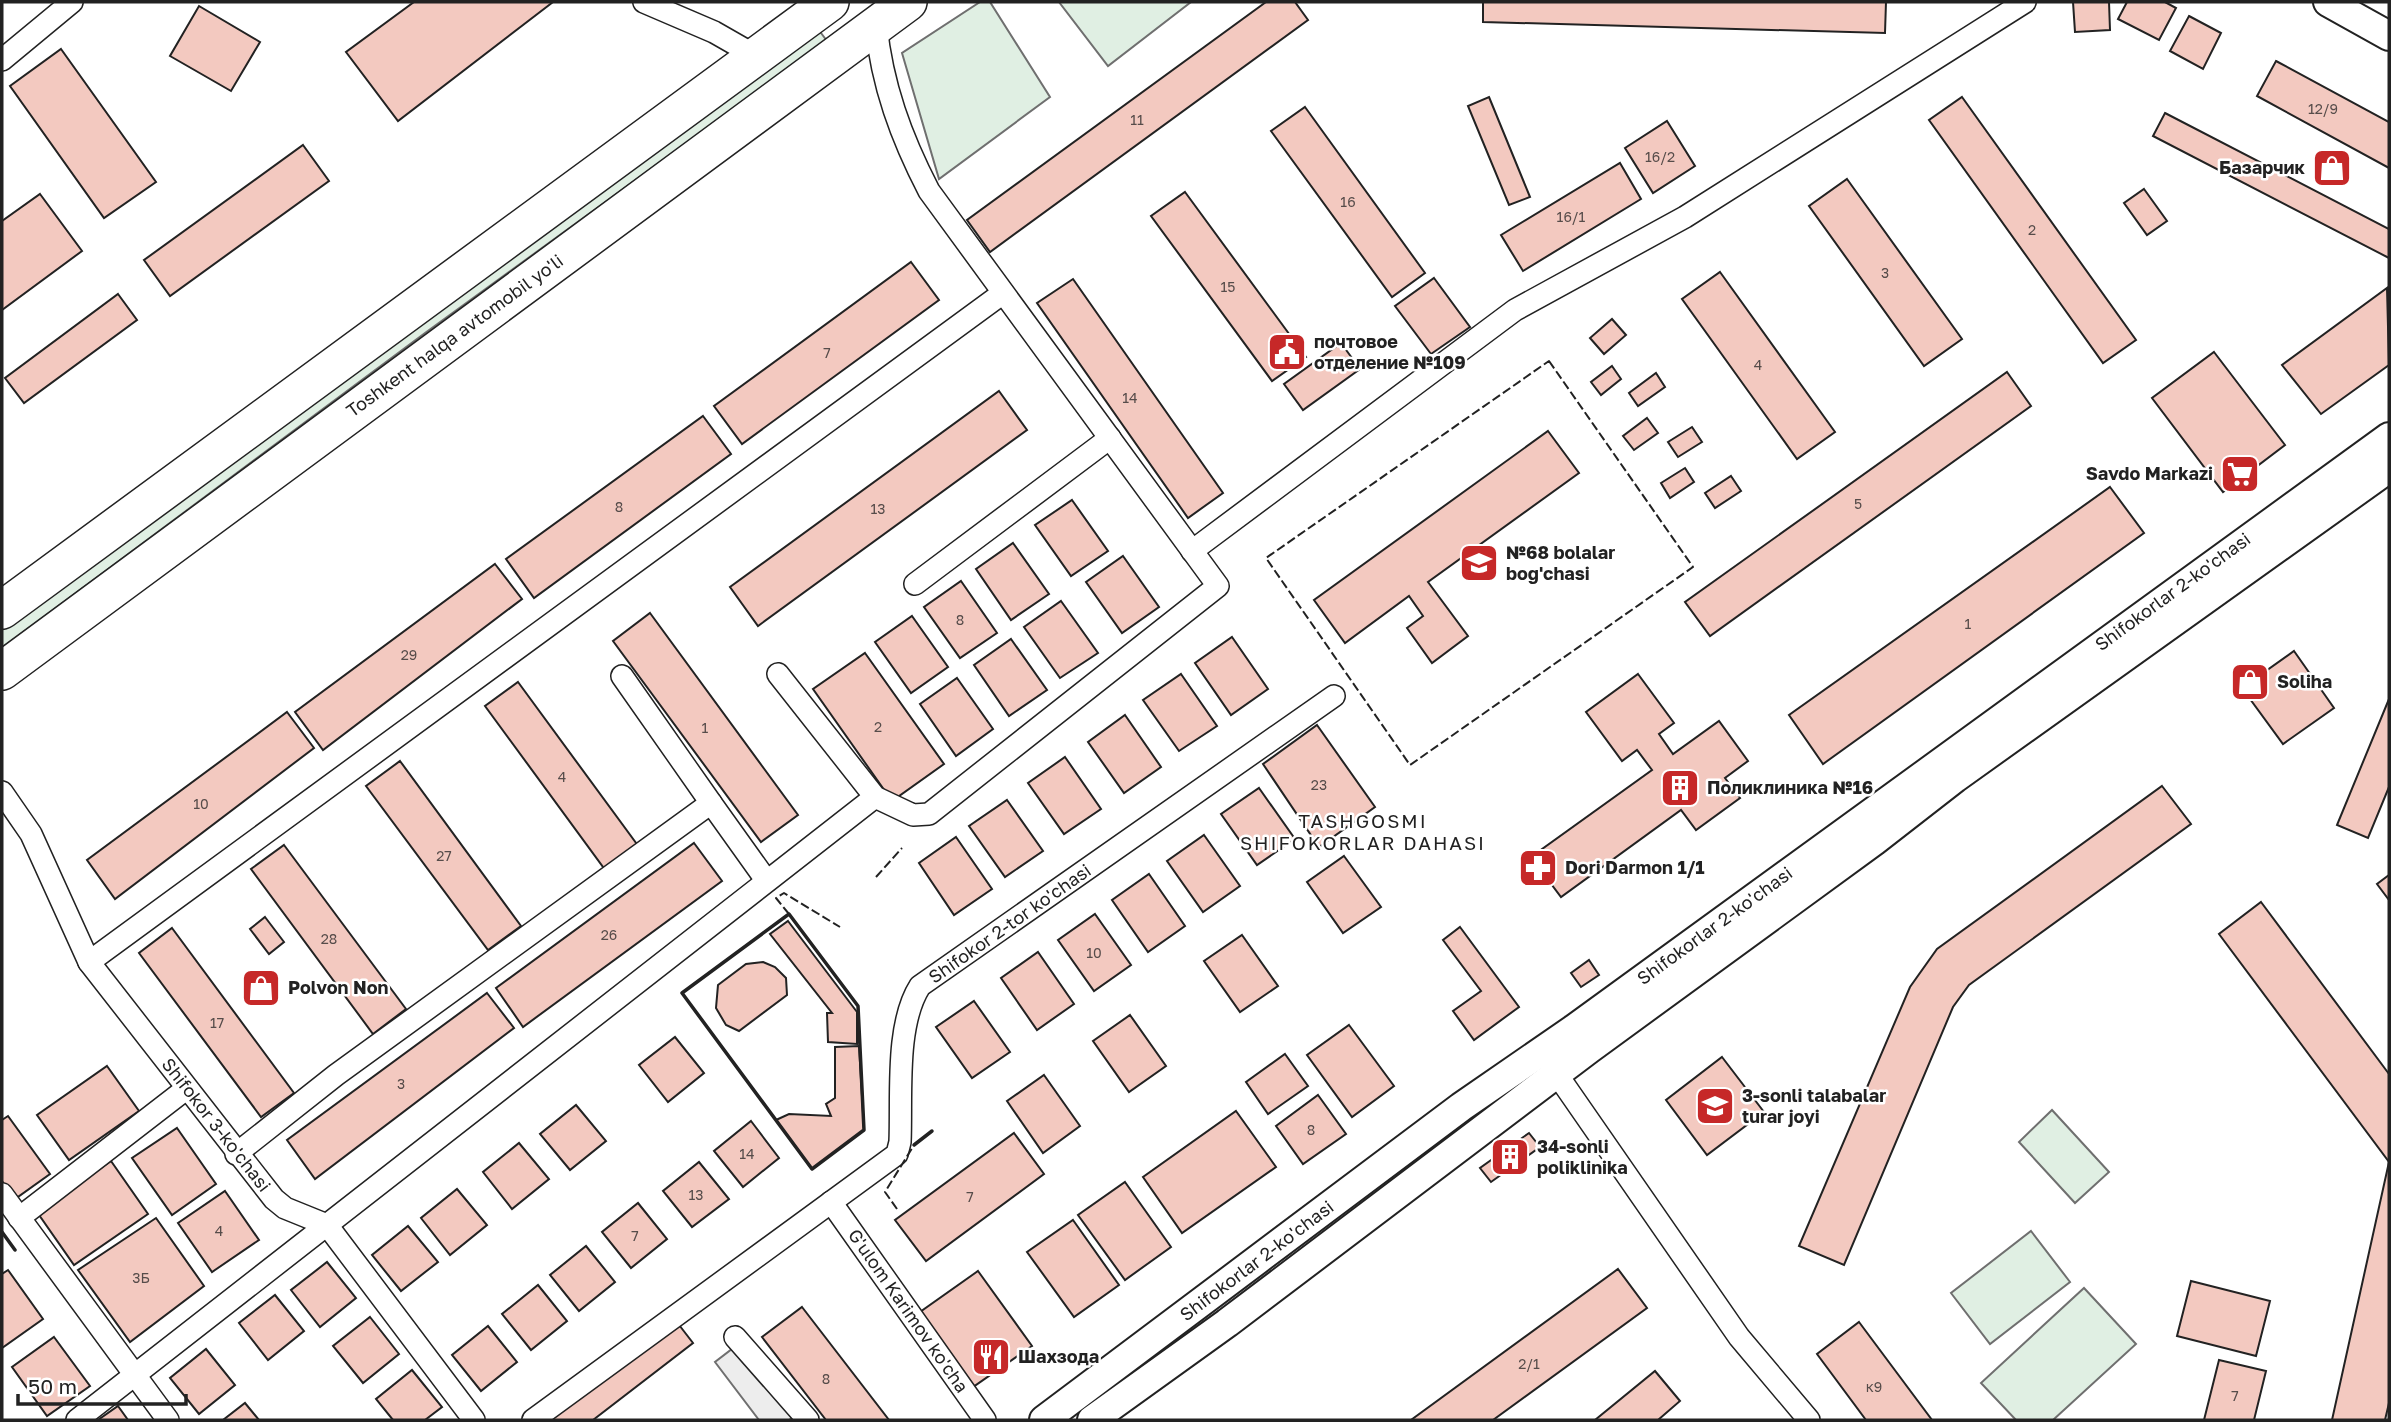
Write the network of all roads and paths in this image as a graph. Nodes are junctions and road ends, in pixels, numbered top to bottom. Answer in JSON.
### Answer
{"nodes":[{"id":1,"x":41,"y":2,"type":"edge"},
{"id":2,"x":644,"y":2,"type":"edge"},
{"id":3,"x":830,"y":2,"type":"edge"},
{"id":4,"x":908,"y":2,"type":"edge"},
{"id":5,"x":2025,"y":2,"type":"edge"},
{"id":6,"x":2328,"y":2,"type":"edge"},
{"id":7,"x":2362,"y":2,"type":"edge"},
{"id":8,"x":67,"y":6,"type":"edge"},
{"id":9,"x":868,"y":13,"type":"edge"},
{"id":10,"x":2389,"y":17,"type":"edge"},
{"id":11,"x":2389,"y":36,"type":"edge"},
{"id":12,"x":756,"y":56,"type":"junction"},
{"id":13,"x":2,"y":60,"type":"edge"},
{"id":14,"x":1003,"y":293,"type":"junction"},
{"id":15,"x":2389,"y":437,"type":"edge"},
{"id":16,"x":1110,"y":438,"type":"junction"},
{"id":17,"x":2389,"y":468,"type":"edge"},
{"id":18,"x":1192,"y":551,"type":"junction"},
{"id":19,"x":915,"y":584,"type":"dead end"},
{"id":20,"x":2,"y":610,"type":"edge"},
{"id":21,"x":2,"y":671,"type":"edge"},
{"id":22,"x":778,"y":674,"type":"dead end"},
{"id":23,"x":622,"y":676,"type":"dead end"},
{"id":24,"x":1334,"y":696,"type":"dead end"},
{"id":25,"x":2,"y":792,"type":"edge"},
{"id":26,"x":875,"y":797,"type":"junction"},
{"id":27,"x":711,"y":803,"type":"junction"},
{"id":28,"x":766,"y":880,"type":"junction"},
{"id":29,"x":89,"y":962,"type":"junction"},
{"id":30,"x":1556,"y":1073,"type":"junction"},
{"id":31,"x":186,"y":1089,"type":"junction"},
{"id":32,"x":236,"y":1154,"type":"junction"},
{"id":33,"x":2,"y":1194,"type":"edge"},
{"id":34,"x":831,"y":1202,"type":"junction"},
{"id":35,"x":19,"y":1218,"type":"junction"},
{"id":36,"x":327,"y":1225,"type":"junction"},
{"id":37,"x":735,"y":1337,"type":"dead end"},
{"id":38,"x":136,"y":1377,"type":"junction"},
{"id":39,"x":77,"y":1420,"type":"edge"},
{"id":40,"x":167,"y":1420,"type":"edge"},
{"id":41,"x":474,"y":1420,"type":"edge"},
{"id":42,"x":533,"y":1420,"type":"edge"},
{"id":43,"x":808,"y":1420,"type":"edge"},
{"id":44,"x":985,"y":1420,"type":"edge"},
{"id":45,"x":1044,"y":1420,"type":"edge"},
{"id":46,"x":1092,"y":1420,"type":"edge"},
{"id":47,"x":1809,"y":1420,"type":"edge"}],
"edges":[{"from":1,"to":8,"type":"street"},
{"from":2,"to":12,"type":"street"},
{"from":3,"to":12,"type":"highway"},
{"from":4,"to":9,"type":"highway","name":"Toshkent halqa avtomobil yo'li"},
{"from":5,"to":18,"type":"street"},
{"from":6,"to":11,"type":"street"},
{"from":7,"to":10,"type":"street"},
{"from":8,"to":13,"type":"street"},
{"from":9,"to":14,"type":"street"},
{"from":9,"to":21,"type":"highway","name":"Toshkent halqa avtomobil yo'li"},
{"from":12,"to":20,"type":"highway"},
{"from":14,"to":16,"type":"street"},
{"from":14,"to":29,"type":"street"},
{"from":15,"to":45,"type":"street","name":"Shifokorlar 2-ko'chasi"},
{"from":16,"to":18,"type":"street"},
{"from":16,"to":19,"type":"street"},
{"from":17,"to":30,"type":"street","name":"Shifokorlar 2-ko'chasi"},
{"from":18,"to":26,"type":"street"},
{"from":22,"to":26,"type":"street"},
{"from":23,"to":27,"type":"street"},
{"from":24,"to":34,"type":"street","name":"Shifokor 2-tor ko'chasi"},
{"from":25,"to":29,"type":"street","name":"Shifokor 3-ko'chasi"},
{"from":26,"to":28,"type":"street"},
{"from":27,"to":28,"type":"street"},
{"from":27,"to":32,"type":"street"},
{"from":28,"to":36,"type":"street"},
{"from":29,"to":31,"type":"street","name":"Shifokor 3-ko'chasi"},
{"from":30,"to":46,"type":"street","name":"Shifokorlar 2-ko'chasi"},
{"from":30,"to":47,"type":"street"},
{"from":31,"to":32,"type":"street","name":"Shifokor 3-ko'chasi"},
{"from":31,"to":35,"type":"street"},
{"from":32,"to":36,"type":"street","name":"Shifokor 3-ko'chasi"},
{"from":33,"to":35,"type":"street"},
{"from":34,"to":42,"type":"street","name":"Shifokor 2-tor ko'chasi"},
{"from":34,"to":44,"type":"street","name":"G'ulom Karimov ko'cha"},
{"from":35,"to":38,"type":"street"},
{"from":36,"to":38,"type":"street"},
{"from":36,"to":41,"type":"street"},
{"from":37,"to":43,"type":"street"},
{"from":38,"to":39,"type":"street"},
{"from":38,"to":40,"type":"street"}]}
